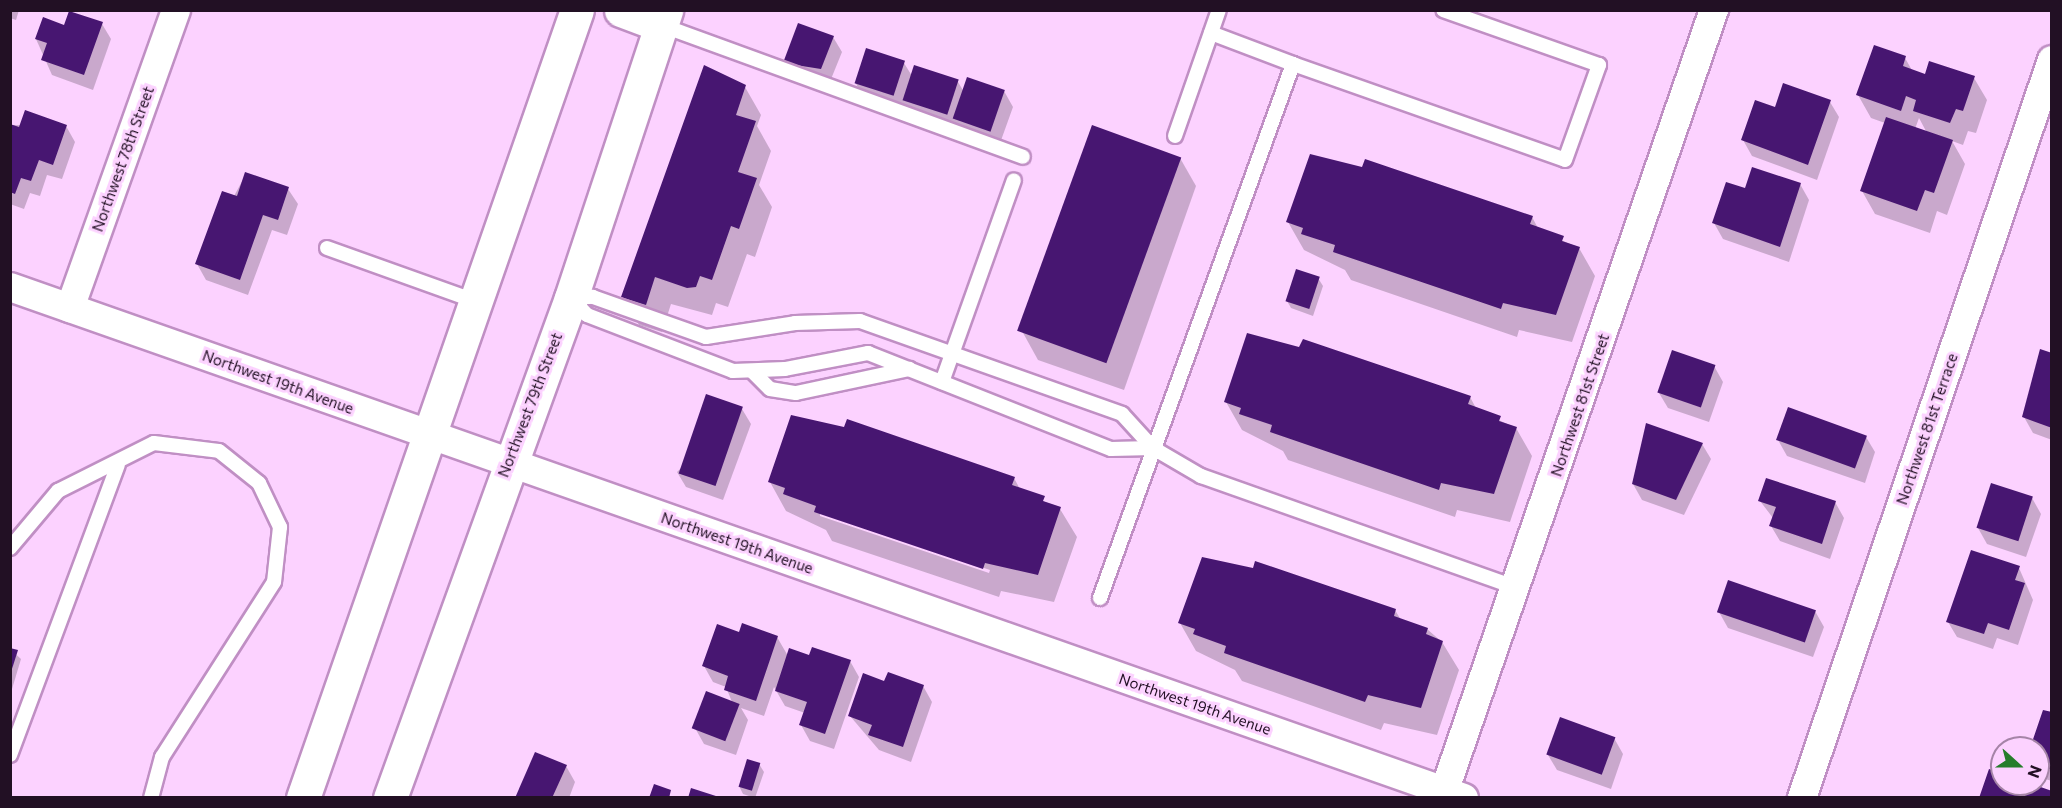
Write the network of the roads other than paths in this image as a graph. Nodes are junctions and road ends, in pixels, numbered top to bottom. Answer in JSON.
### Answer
{"nodes":[{"id":1,"x":176,"y":10,"type":"edge"},
{"id":2,"x":577,"y":10,"type":"edge"},
{"id":3,"x":621,"y":10,"type":"edge"},
{"id":4,"x":1219,"y":10,"type":"edge"},
{"id":5,"x":1443,"y":10,"type":"edge"},
{"id":6,"x":1714,"y":10,"type":"edge"},
{"id":7,"x":664,"y":18,"type":"edge"},
{"id":8,"x":1211,"y":33,"type":"junction"},
{"id":9,"x":2052,"y":60,"type":"edge"},
{"id":10,"x":1293,"y":64,"type":"junction"},
{"id":11,"x":1175,"y":136,"type":"dead end"},
{"id":12,"x":1023,"y":158,"type":"dead end"},
{"id":13,"x":1014,"y":180,"type":"dead end"},
{"id":14,"x":327,"y":248,"type":"dead end"},
{"id":15,"x":10,"y":287,"type":"edge"},
{"id":16,"x":571,"y":298,"type":"junction"},
{"id":17,"x":475,"y":301,"type":"junction"},
{"id":18,"x":70,"y":308,"type":"junction"},
{"id":19,"x":953,"y":353,"type":"junction"},
{"id":20,"x":910,"y":369,"type":"junction"},
{"id":21,"x":753,"y":372,"type":"junction"},
{"id":22,"x":942,"y":382,"type":"junction"},
{"id":23,"x":429,"y":436,"type":"junction"},
{"id":24,"x":1153,"y":448,"type":"junction"},
{"id":25,"x":507,"y":463,"type":"junction"},
{"id":26,"x":118,"y":465,"type":"junction"},
{"id":27,"x":10,"y":548,"type":"edge"},
{"id":28,"x":1517,"y":588,"type":"junction"},
{"id":29,"x":1100,"y":598,"type":"dead end"},
{"id":30,"x":10,"y":755,"type":"edge"},
{"id":31,"x":1450,"y":795,"type":"edge"},
{"id":32,"x":151,"y":798,"type":"edge"},
{"id":33,"x":303,"y":798,"type":"edge"},
{"id":34,"x":390,"y":798,"type":"edge"},
{"id":35,"x":1802,"y":798,"type":"edge"}],
"edges":[{"from":1,"to":18,"type":"street","name":"Northwest 78th Street"},
{"from":2,"to":17,"type":"main road"},
{"from":3,"to":7,"type":"main road"},
{"from":4,"to":8,"type":"lane"},
{"from":5,"to":10,"type":"lane"},
{"from":6,"to":28,"type":"street","name":"Northwest 81st Street"},
{"from":7,"to":12,"type":"lane"},
{"from":7,"to":16,"type":"main road","name":"Northwest 79th Street"},
{"from":8,"to":10,"type":"lane"},
{"from":8,"to":11,"type":"lane"},
{"from":9,"to":35,"type":"street","name":"Northwest 81st Terrace"},
{"from":10,"to":24,"type":"lane"},
{"from":13,"to":19,"type":"lane"},
{"from":14,"to":17,"type":"lane"},
{"from":15,"to":18,"type":"street","name":"Northwest 19th Avenue"},
{"from":16,"to":19,"type":"lane"},
{"from":16,"to":21,"type":"lane"},
{"from":16,"to":25,"type":"main road","name":"Northwest 79th Street"},
{"from":17,"to":23,"type":"main road"},
{"from":18,"to":23,"type":"street","name":"Northwest 19th Avenue"},
{"from":19,"to":22,"type":"lane"},
{"from":19,"to":24,"type":"lane"},
{"from":20,"to":21,"type":"lane"},
{"from":20,"to":21,"type":"lane"},
{"from":20,"to":22,"type":"lane"},
{"from":22,"to":24,"type":"lane"},
{"from":23,"to":25,"type":"street","name":"Northwest 19th Avenue"},
{"from":23,"to":33,"type":"main road"},
{"from":24,"to":28,"type":"lane"},
{"from":24,"to":29,"type":"lane"},
{"from":25,"to":31,"type":"street","name":"Northwest 19th Avenue"},
{"from":25,"to":34,"type":"main road","name":"Northwest 79th Street"},
{"from":26,"to":27,"type":"lane"},
{"from":26,"to":30,"type":"lane"},
{"from":26,"to":32,"type":"lane"},
{"from":28,"to":31,"type":"street","name":"Northwest 81st Street"}]}
